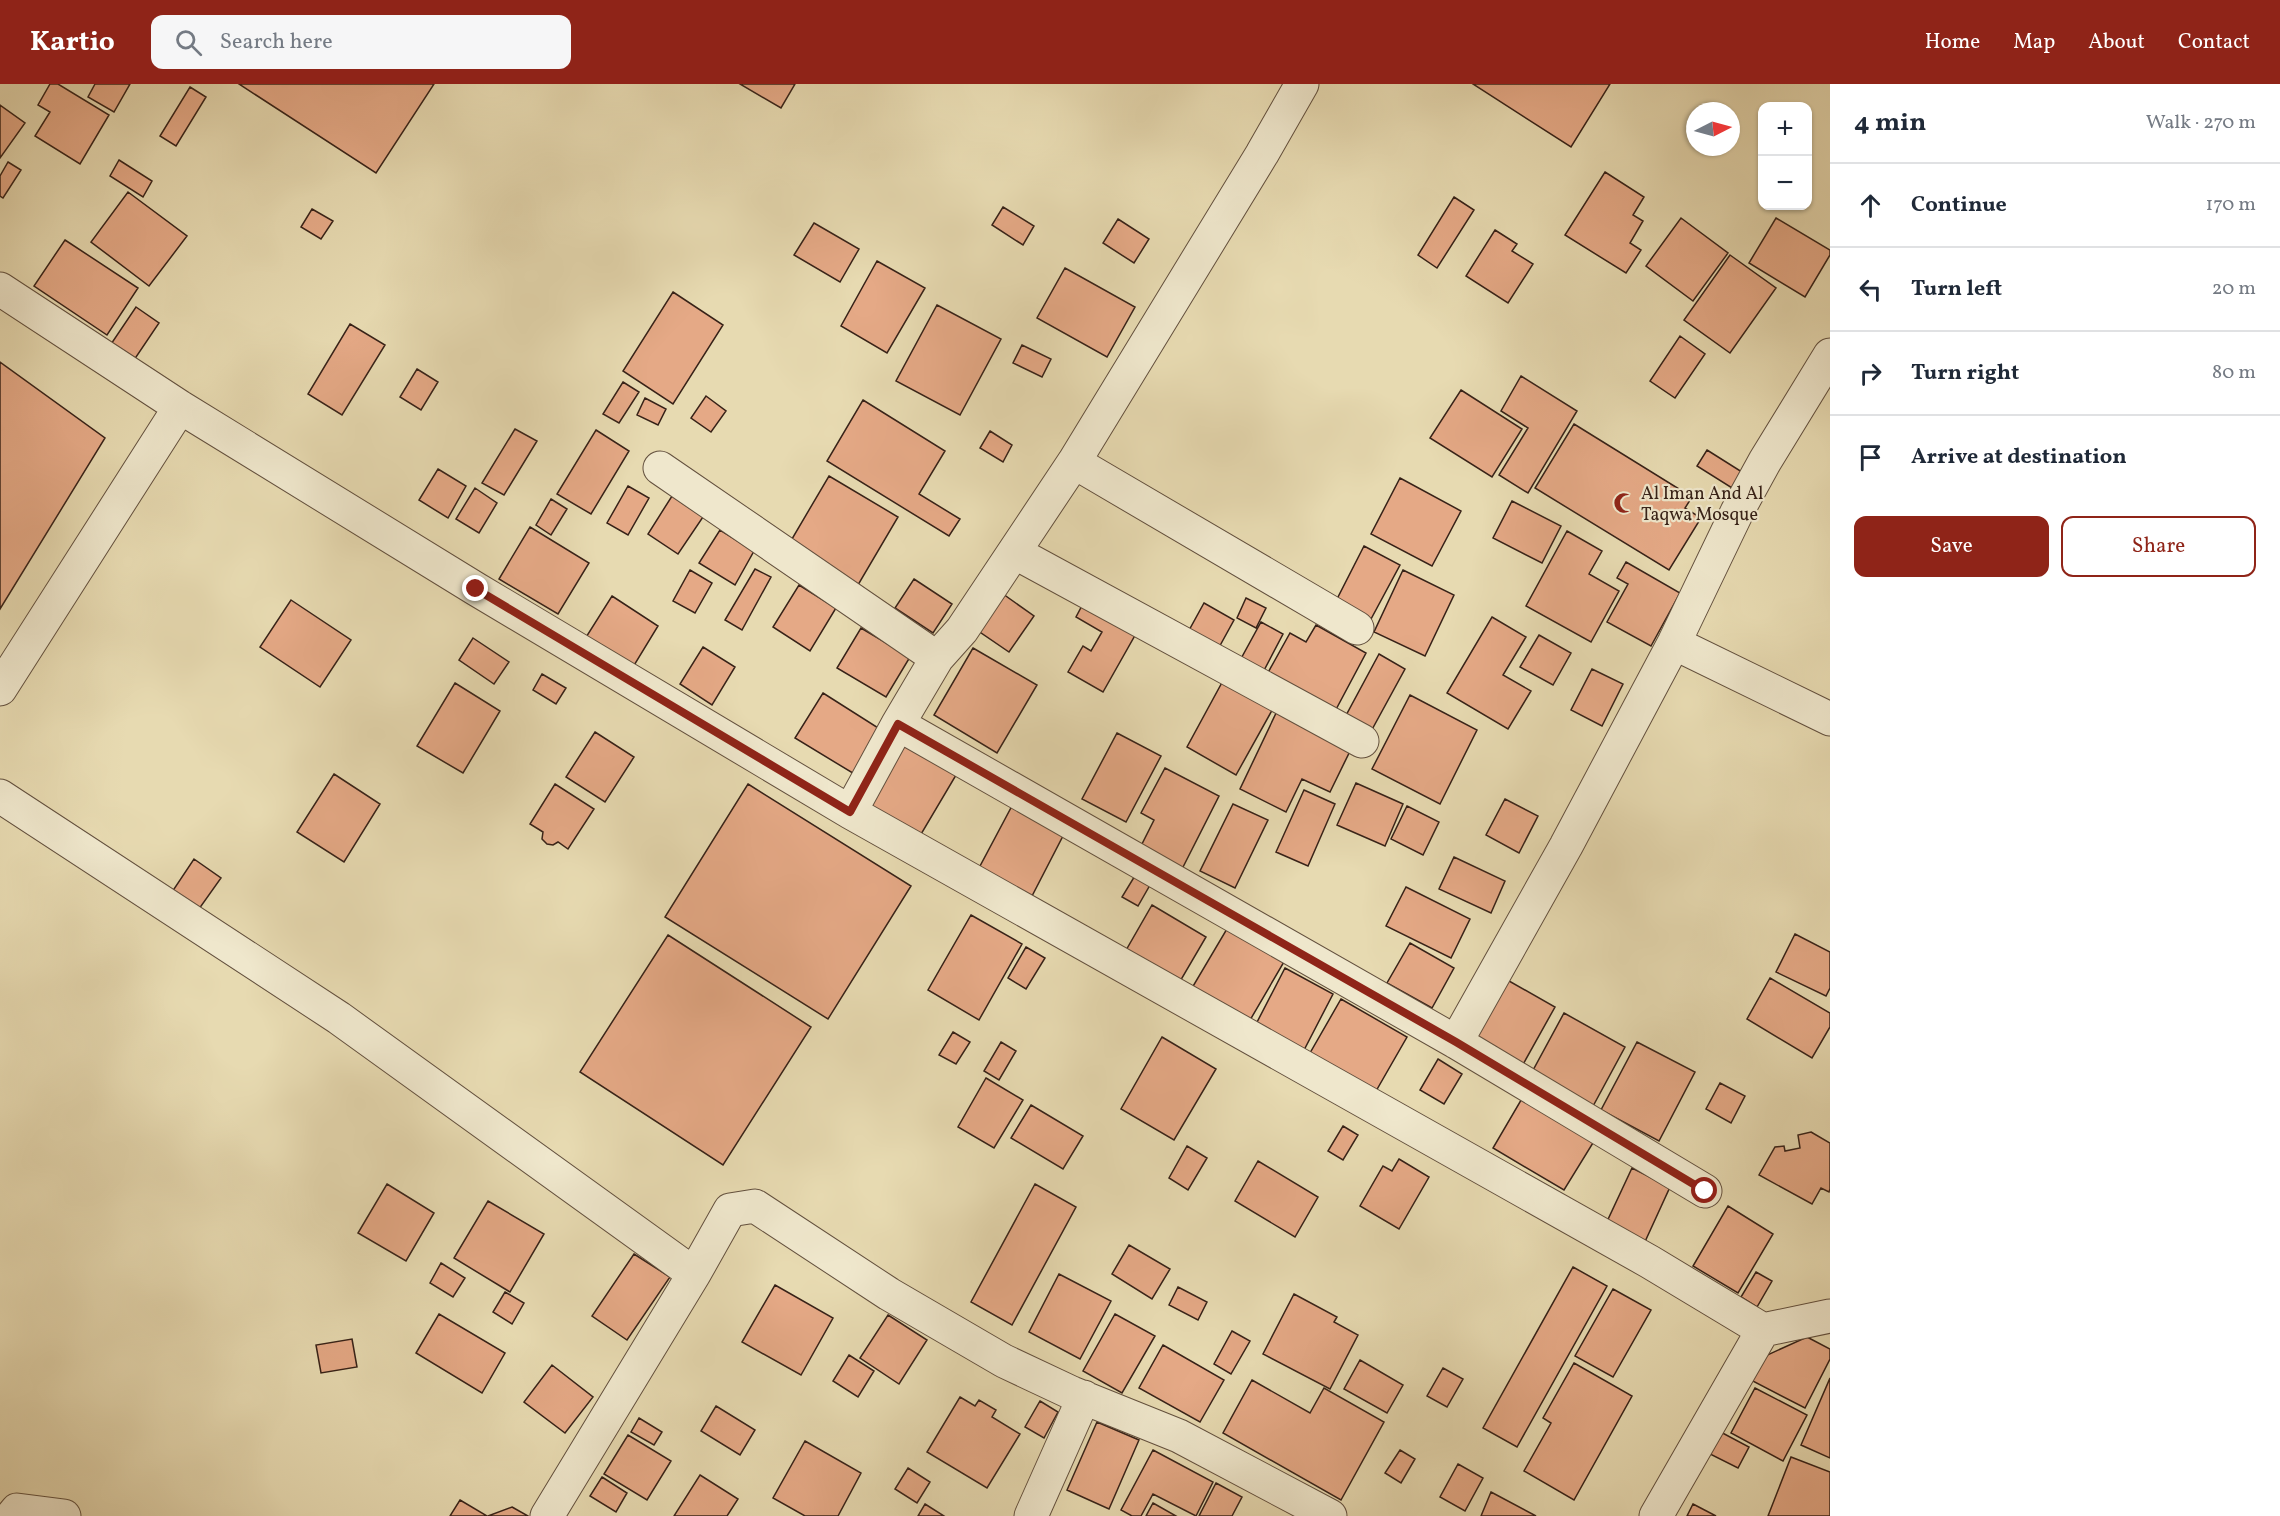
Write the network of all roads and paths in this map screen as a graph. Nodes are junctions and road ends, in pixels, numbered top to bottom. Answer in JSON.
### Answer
{"nodes":[{"id":1,"x":1302,"y":84,"type":"edge"},
{"id":2,"x":0,"y":289,"type":"edge"},
{"id":3,"x":1830,"y":355,"type":"edge"},
{"id":4,"x":180,"y":407,"type":"junction"},
{"id":5,"x":1074,"y":462,"type":"junction"},
{"id":6,"x":660,"y":468,"type":"dead end"},
{"id":7,"x":1014,"y":552,"type":"junction"},
{"id":8,"x":1357,"y":628,"type":"dead end"},
{"id":9,"x":1674,"y":643,"type":"junction"},
{"id":10,"x":937,"y":658,"type":"junction"},
{"id":11,"x":0,"y":689,"type":"edge"},
{"id":12,"x":1830,"y":719,"type":"edge"},
{"id":13,"x":898,"y":724,"type":"junction"},
{"id":14,"x":1362,"y":741,"type":"dead end"},
{"id":15,"x":0,"y":796,"type":"edge"},
{"id":16,"x":850,"y":812,"type":"junction"},
{"id":17,"x":1456,"y":1042,"type":"junction"},
{"id":18,"x":1705,"y":1191,"type":"dead end"},
{"id":19,"x":694,"y":1274,"type":"junction"},
{"id":20,"x":1830,"y":1316,"type":"edge"},
{"id":21,"x":1763,"y":1330,"type":"junction"},
{"id":22,"x":1084,"y":1398,"type":"junction"},
{"id":23,"x":12,"y":1516,"type":"edge"},
{"id":24,"x":64,"y":1516,"type":"edge"},
{"id":25,"x":547,"y":1516,"type":"edge"},
{"id":26,"x":1031,"y":1516,"type":"edge"},
{"id":27,"x":1330,"y":1516,"type":"edge"},
{"id":28,"x":1656,"y":1516,"type":"edge"}],
"edges":[{"from":1,"to":5,"type":"street"},
{"from":2,"to":4,"type":"street"},
{"from":3,"to":9,"type":"street"},
{"from":4,"to":11,"type":"street"},
{"from":4,"to":16,"type":"street"},
{"from":5,"to":7,"type":"street"},
{"from":5,"to":8,"type":"street"},
{"from":6,"to":10,"type":"street"},
{"from":7,"to":10,"type":"street"},
{"from":7,"to":14,"type":"street"},
{"from":9,"to":12,"type":"street"},
{"from":9,"to":17,"type":"street"},
{"from":10,"to":13,"type":"street"},
{"from":13,"to":16,"type":"street"},
{"from":13,"to":17,"type":"street"},
{"from":15,"to":19,"type":"street"},
{"from":16,"to":21,"type":"street"},
{"from":17,"to":18,"type":"street"},
{"from":19,"to":22,"type":"street"},
{"from":19,"to":25,"type":"street"},
{"from":20,"to":21,"type":"street"},
{"from":21,"to":28,"type":"street"},
{"from":22,"to":26,"type":"street"},
{"from":22,"to":27,"type":"street"},
{"from":23,"to":24,"type":"street"}]}
